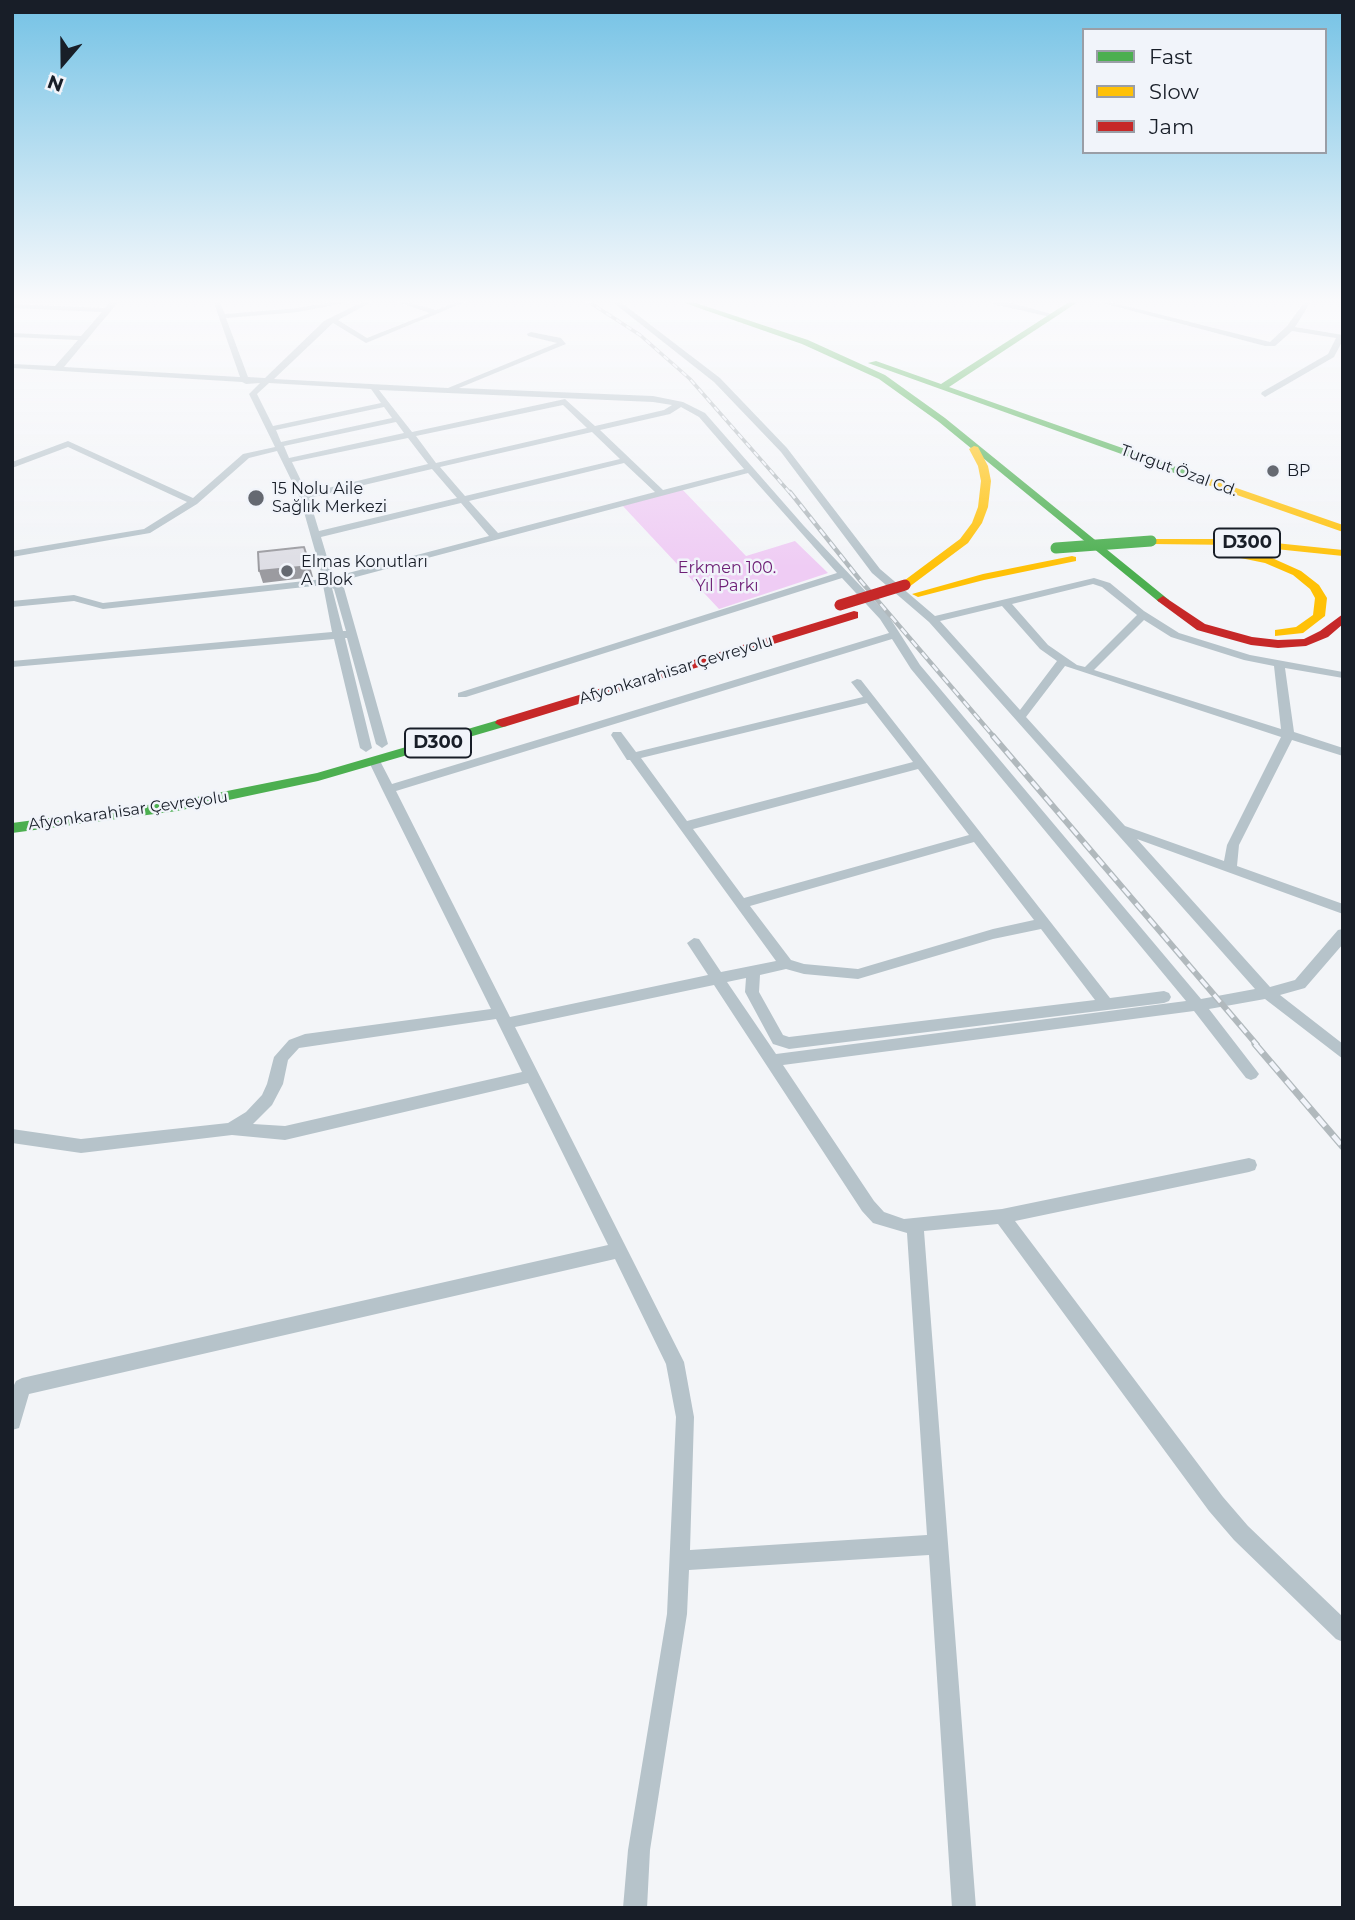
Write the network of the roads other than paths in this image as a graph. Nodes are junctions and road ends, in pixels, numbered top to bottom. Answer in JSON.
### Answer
{"nodes":[{"id":1,"x":259,"y":390,"type":"edge"},
{"id":2,"x":375,"y":390,"type":"edge"},
{"id":3,"x":435,"y":390,"type":"edge"},
{"id":4,"x":445,"y":390,"type":"joint"},
{"id":5,"x":726,"y":390,"type":"edge"},
{"id":6,"x":898,"y":390,"type":"edge"},
{"id":7,"x":908,"y":390,"type":"edge"},
{"id":8,"x":949,"y":390,"type":"edge"},
{"id":9,"x":1272,"y":390,"type":"edge"},
{"id":10,"x":1265,"y":394,"type":"dead end"},
{"id":11,"x":386,"y":404,"type":"junction"},
{"id":12,"x":680,"y":404,"type":"junction"},
{"id":13,"x":398,"y":419,"type":"junction"},
{"id":14,"x":270,"y":429,"type":"junction"},
{"id":15,"x":594,"y":429,"type":"junction"},
{"id":16,"x":410,"y":435,"type":"junction"},
{"id":17,"x":972,"y":444,"type":"junction"},
{"id":18,"x":279,"y":447,"type":"junction"},
{"id":19,"x":626,"y":460,"type":"junction"},
{"id":20,"x":286,"y":461,"type":"junction"},
{"id":21,"x":12,"y":465,"type":"edge"},
{"id":22,"x":435,"y":467,"type":"junction"},
{"id":23,"x":750,"y":470,"type":"junction"},
{"id":24,"x":661,"y":493,"type":"junction"},
{"id":25,"x":304,"y":496,"type":"junction"},
{"id":26,"x":466,"y":501,"type":"junction"},
{"id":27,"x":194,"y":502,"type":"junction"},
{"id":28,"x":1343,"y":529,"type":"edge"},
{"id":29,"x":316,"y":535,"type":"junction"},
{"id":30,"x":495,"y":536,"type":"junction"},
{"id":31,"x":1157,"y":546,"type":"junction"},
{"id":32,"x":1220,"y":551,"type":"junction"},
{"id":33,"x":1343,"y":553,"type":"edge"},
{"id":34,"x":12,"y":554,"type":"edge"},
{"id":35,"x":1343,"y":564,"type":"edge"},
{"id":36,"x":843,"y":574,"type":"junction"},
{"id":37,"x":329,"y":581,"type":"junction"},
{"id":38,"x":912,"y":590,"type":"junction"},
{"id":39,"x":1004,"y":602,"type":"junction"},
{"id":40,"x":12,"y":604,"type":"edge"},
{"id":41,"x":1143,"y":615,"type":"junction"},
{"id":42,"x":1343,"y":618,"type":"edge"},
{"id":43,"x":933,"y":620,"type":"junction"},
{"id":44,"x":351,"y":634,"type":"junction"},
{"id":45,"x":338,"y":635,"type":"junction"},
{"id":46,"x":894,"y":635,"type":"junction"},
{"id":47,"x":1062,"y":662,"type":"junction"},
{"id":48,"x":12,"y":664,"type":"edge"},
{"id":49,"x":1279,"y":664,"type":"junction"},
{"id":50,"x":1087,"y":671,"type":"junction"},
{"id":51,"x":1343,"y":675,"type":"edge"},
{"id":52,"x":856,"y":682,"type":"dead end"},
{"id":53,"x":462,"y":695,"type":"dead end"},
{"id":54,"x":868,"y":699,"type":"junction"},
{"id":55,"x":1021,"y":715,"type":"junction"},
{"id":56,"x":1288,"y":734,"type":"junction"},
{"id":57,"x":617,"y":735,"type":"dead end"},
{"id":58,"x":374,"y":752,"type":"junction"},
{"id":59,"x":1343,"y":752,"type":"edge"},
{"id":60,"x":631,"y":757,"type":"junction"},
{"id":61,"x":921,"y":764,"type":"junction"},
{"id":62,"x":388,"y":789,"type":"junction"},
{"id":63,"x":12,"y":813,"type":"edge"},
{"id":64,"x":686,"y":826,"type":"junction"},
{"id":65,"x":12,"y":828,"type":"edge"},
{"id":66,"x":1122,"y":830,"type":"junction"},
{"id":67,"x":977,"y":837,"type":"junction"},
{"id":68,"x":1230,"y":869,"type":"junction"},
{"id":69,"x":743,"y":903,"type":"junction"},
{"id":70,"x":1343,"y":909,"type":"edge"},
{"id":71,"x":1044,"y":923,"type":"junction"},
{"id":72,"x":1343,"y":934,"type":"edge"},
{"id":73,"x":694,"y":943,"type":"dead end"},
{"id":74,"x":786,"y":964,"type":"junction"},
{"id":75,"x":753,"y":971,"type":"junction"},
{"id":76,"x":716,"y":978,"type":"junction"},
{"id":77,"x":1267,"y":993,"type":"junction"},
{"id":78,"x":1164,"y":997,"type":"dead end"},
{"id":79,"x":1106,"y":1003,"type":"junction"},
{"id":80,"x":1198,"y":1006,"type":"junction"},
{"id":81,"x":505,"y":1018,"type":"junction"},
{"id":82,"x":1343,"y":1053,"type":"edge"},
{"id":83,"x":771,"y":1061,"type":"junction"},
{"id":84,"x":1251,"y":1074,"type":"dead end"},
{"id":85,"x":533,"y":1076,"type":"junction"},
{"id":86,"x":231,"y":1129,"type":"junction"},
{"id":87,"x":12,"y":1136,"type":"edge"},
{"id":88,"x":1249,"y":1165,"type":"dead end"},
{"id":89,"x":1002,"y":1216,"type":"junction"},
{"id":90,"x":915,"y":1225,"type":"junction"},
{"id":91,"x":618,"y":1248,"type":"junction"},
{"id":92,"x":12,"y":1421,"type":"edge"},
{"id":93,"x":938,"y":1544,"type":"junction"},
{"id":94,"x":679,"y":1561,"type":"junction"},
{"id":95,"x":1343,"y":1632,"type":"edge"},
{"id":96,"x":635,"y":1908,"type":"edge"},
{"id":97,"x":964,"y":1908,"type":"edge"}],
"edges":[{"from":1,"to":14,"type":"street"},
{"from":2,"to":11,"type":"street"},
{"from":3,"to":4,"type":"street"},
{"from":4,"to":12,"type":"street"},
{"from":5,"to":43,"type":"street"},
{"from":6,"to":17,"type":"main road"},
{"from":7,"to":32,"type":"main road"},
{"from":8,"to":28,"type":"main road","name":"Turgut Özal Cd."},
{"from":9,"to":10,"type":"street"},
{"from":11,"to":13,"type":"street"},
{"from":11,"to":14,"type":"street"},
{"from":12,"to":15,"type":"street"},
{"from":12,"to":23,"type":"street"},
{"from":13,"to":16,"type":"street"},
{"from":13,"to":18,"type":"street"},
{"from":14,"to":18,"type":"street"},
{"from":15,"to":16,"type":"street"},
{"from":15,"to":19,"type":"street"},
{"from":15,"to":22,"type":"street"},
{"from":16,"to":20,"type":"street"},
{"from":16,"to":22,"type":"street"},
{"from":17,"to":38,"type":"main road"},
{"from":17,"to":42,"type":"main road"},
{"from":18,"to":20,"type":"street"},
{"from":18,"to":27,"type":"street"},
{"from":19,"to":24,"type":"street"},
{"from":19,"to":26,"type":"street"},
{"from":20,"to":25,"type":"street"},
{"from":21,"to":27,"type":"street"},
{"from":22,"to":25,"type":"street"},
{"from":22,"to":26,"type":"street"},
{"from":23,"to":24,"type":"street"},
{"from":23,"to":36,"type":"street"},
{"from":24,"to":30,"type":"street"},
{"from":25,"to":29,"type":"street"},
{"from":26,"to":29,"type":"street"},
{"from":26,"to":30,"type":"street"},
{"from":27,"to":34,"type":"street"},
{"from":29,"to":37,"type":"street"},
{"from":30,"to":37,"type":"street"},
{"from":31,"to":32,"type":"main road","name":"Afyonkarahisar Çevreyolu","number":"D300"},
{"from":31,"to":33,"type":"main road","name":"Afyonkarahisar Çevreyolu","number":"D300"},
{"from":31,"to":38,"type":"main road","name":"Afyonkarahisar Çevreyolu","number":"D300"},
{"from":31,"to":38,"type":"main road","name":"Afyonkarahisar Çevreyolu","number":"D300","bridge":true},
{"from":32,"to":35,"type":"main road","name":"Afyonkarahisar Çevreyolu","number":"D300"},
{"from":36,"to":46,"type":"street"},
{"from":36,"to":53,"type":"street"},
{"from":37,"to":40,"type":"street"},
{"from":37,"to":44,"type":"street"},
{"from":37,"to":45,"type":"street"},
{"from":38,"to":58,"type":"main road","name":"Afyonkarahisar Çevreyolu","number":"D300","bridge":true},
{"from":38,"to":58,"type":"main road","name":"Afyonkarahisar Çevreyolu","number":"D300"},
{"from":39,"to":41,"type":"street"},
{"from":39,"to":43,"type":"street"},
{"from":39,"to":47,"type":"street"},
{"from":41,"to":49,"type":"street"},
{"from":41,"to":50,"type":"street"},
{"from":43,"to":55,"type":"street"},
{"from":44,"to":45,"type":"street"},
{"from":44,"to":58,"type":"street"},
{"from":45,"to":48,"type":"street"},
{"from":45,"to":58,"type":"street"},
{"from":46,"to":62,"type":"street"},
{"from":46,"to":80,"type":"street"},
{"from":47,"to":50,"type":"street"},
{"from":47,"to":55,"type":"street"},
{"from":49,"to":51,"type":"street"},
{"from":49,"to":56,"type":"street"},
{"from":50,"to":56,"type":"street"},
{"from":52,"to":54,"type":"street"},
{"from":54,"to":60,"type":"street"},
{"from":54,"to":61,"type":"street"},
{"from":55,"to":66,"type":"street"},
{"from":56,"to":59,"type":"street"},
{"from":56,"to":68,"type":"street"},
{"from":57,"to":60,"type":"street"},
{"from":58,"to":62,"type":"street"},
{"from":58,"to":63,"type":"main road","name":"Afyonkarahisar Çevreyolu","number":"D300"},
{"from":58,"to":65,"type":"main road","name":"Afyonkarahisar Çevreyolu","number":"D300"},
{"from":60,"to":64,"type":"street"},
{"from":61,"to":64,"type":"street"},
{"from":61,"to":67,"type":"street"},
{"from":62,"to":81,"type":"street"},
{"from":64,"to":69,"type":"street"},
{"from":66,"to":68,"type":"street"},
{"from":66,"to":77,"type":"street"},
{"from":67,"to":69,"type":"street"},
{"from":67,"to":71,"type":"street"},
{"from":68,"to":70,"type":"street"},
{"from":69,"to":74,"type":"street"},
{"from":71,"to":74,"type":"street"},
{"from":71,"to":79,"type":"street"},
{"from":72,"to":77,"type":"street"},
{"from":73,"to":76,"type":"street"},
{"from":74,"to":75,"type":"street"},
{"from":75,"to":76,"type":"street"},
{"from":75,"to":79,"type":"street"},
{"from":76,"to":81,"type":"street"},
{"from":76,"to":83,"type":"street"},
{"from":77,"to":80,"type":"street"},
{"from":77,"to":82,"type":"street"},
{"from":78,"to":79,"type":"street"},
{"from":80,"to":83,"type":"street"},
{"from":80,"to":84,"type":"street"},
{"from":81,"to":85,"type":"street"},
{"from":81,"to":86,"type":"street"},
{"from":83,"to":90,"type":"street"},
{"from":85,"to":86,"type":"street"},
{"from":85,"to":91,"type":"street"},
{"from":86,"to":87,"type":"street"},
{"from":88,"to":89,"type":"street"},
{"from":89,"to":90,"type":"street"},
{"from":89,"to":95,"type":"street"},
{"from":90,"to":93,"type":"street"},
{"from":91,"to":92,"type":"street"},
{"from":91,"to":94,"type":"street"},
{"from":93,"to":94,"type":"street"},
{"from":93,"to":97,"type":"street"},
{"from":94,"to":96,"type":"street"}]}
